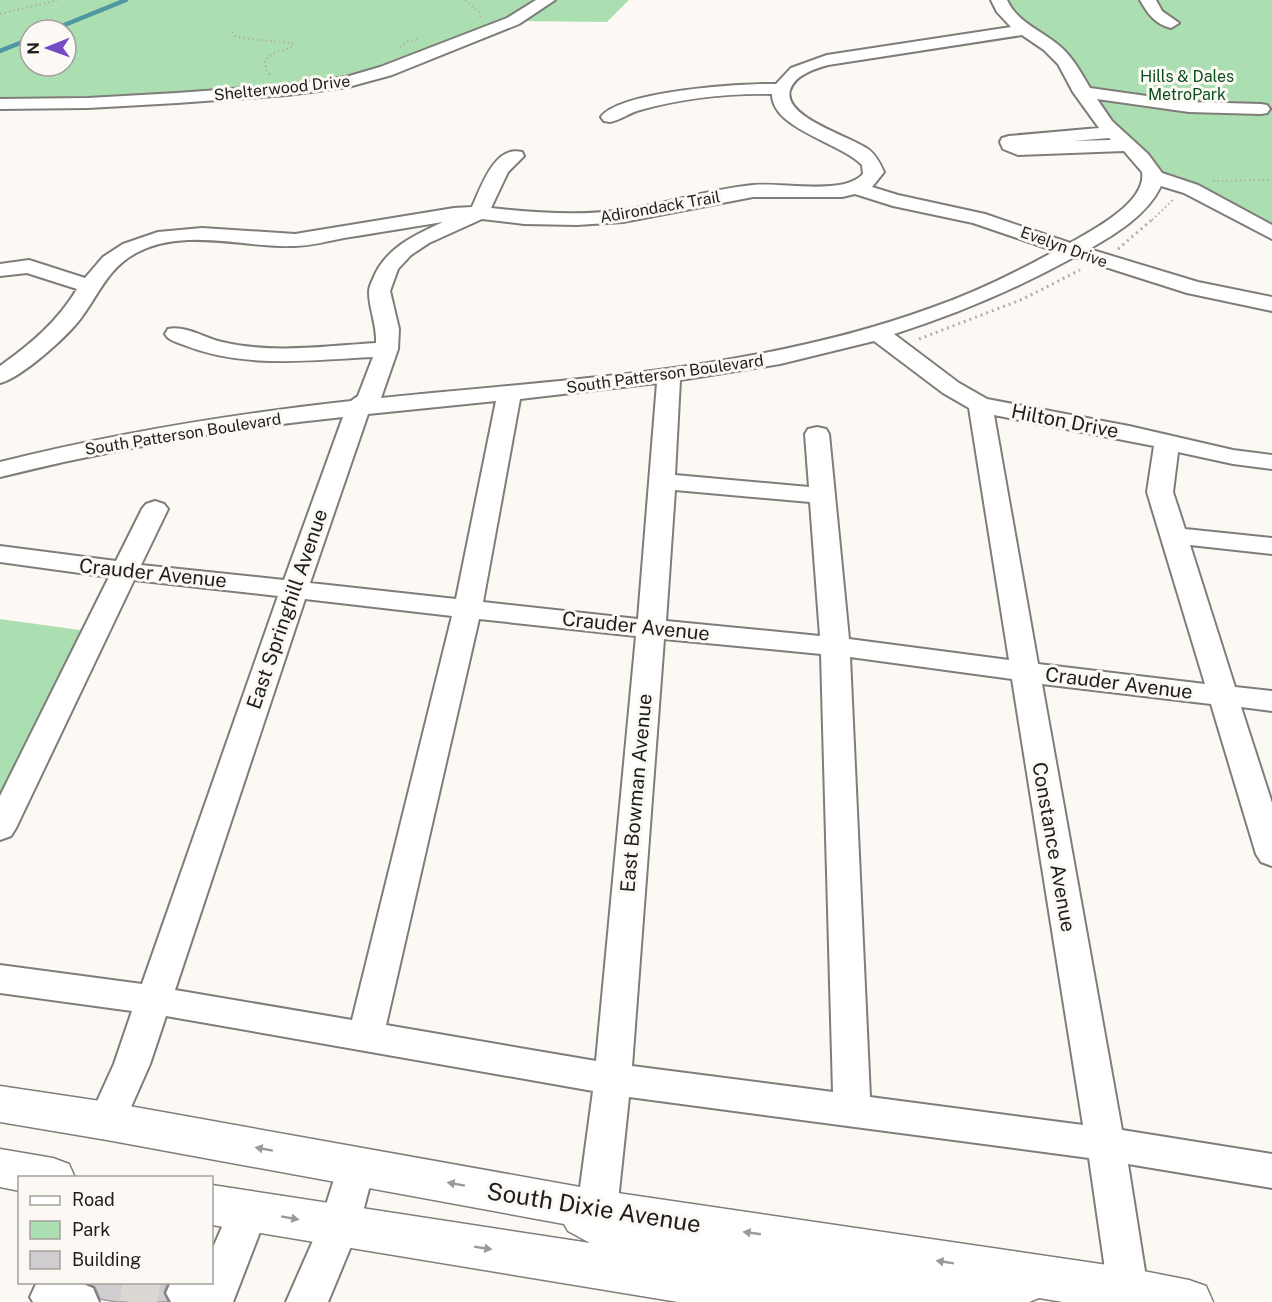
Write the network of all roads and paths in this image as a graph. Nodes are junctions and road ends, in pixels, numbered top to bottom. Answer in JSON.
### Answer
{"nodes":[{"id":1,"x":58,"y":0,"type":"edge"},
{"id":2,"x":465,"y":0,"type":"edge"},
{"id":3,"x":547,"y":0,"type":"edge"},
{"id":4,"x":999,"y":0,"type":"edge"},
{"id":5,"x":1148,"y":0,"type":"edge"},
{"id":6,"x":0,"y":14,"type":"edge"},
{"id":7,"x":480,"y":21,"type":"dead end"},
{"id":8,"x":1172,"y":23,"type":"dead end"},
{"id":9,"x":1026,"y":30,"type":"junction"},
{"id":10,"x":232,"y":32,"type":"dead end"},
{"id":11,"x":426,"y":38,"type":"dead end"},
{"id":12,"x":395,"y":53,"type":"dead end"},
{"id":13,"x":274,"y":79,"type":"dead end"},
{"id":14,"x":782,"y":88,"type":"junction"},
{"id":15,"x":1082,"y":92,"type":"junction"},
{"id":16,"x":0,"y":104,"type":"edge"},
{"id":17,"x":1261,"y":109,"type":"dead end"},
{"id":18,"x":610,"y":117,"type":"dead end"},
{"id":19,"x":515,"y":156,"type":"dead end"},
{"id":20,"x":1154,"y":177,"type":"junction"},
{"id":21,"x":1272,"y":180,"type":"edge"},
{"id":22,"x":1185,"y":187,"type":"junction"},
{"id":23,"x":856,"y":188,"type":"junction"},
{"id":24,"x":480,"y":213,"type":"junction"},
{"id":25,"x":1272,"y":233,"type":"edge"},
{"id":26,"x":1073,"y":251,"type":"junction"},
{"id":27,"x":0,"y":270,"type":"edge"},
{"id":28,"x":90,"y":285,"type":"junction"},
{"id":29,"x":1272,"y":304,"type":"edge"},
{"id":30,"x":878,"y":333,"type":"junction"},
{"id":31,"x":176,"y":334,"type":"dead end"},
{"id":32,"x":387,"y":349,"type":"junction"},
{"id":33,"x":0,"y":376,"type":"edge"},
{"id":34,"x":669,"y":376,"type":"junction"},
{"id":35,"x":509,"y":393,"type":"junction"},
{"id":36,"x":980,"y":405,"type":"junction"},
{"id":37,"x":358,"y":407,"type":"junction"},
{"id":38,"x":817,"y":434,"type":"dead end"},
{"id":39,"x":1167,"y":443,"type":"junction"},
{"id":40,"x":1272,"y":462,"type":"edge"},
{"id":41,"x":0,"y":471,"type":"edge"},
{"id":42,"x":662,"y":481,"type":"junction"},
{"id":43,"x":823,"y":496,"type":"junction"},
{"id":44,"x":156,"y":508,"type":"dead end"},
{"id":45,"x":1174,"y":536,"type":"junction"},
{"id":46,"x":1272,"y":546,"type":"edge"},
{"id":47,"x":0,"y":554,"type":"edge"},
{"id":48,"x":126,"y":571,"type":"junction"},
{"id":49,"x":294,"y":589,"type":"junction"},
{"id":50,"x":468,"y":608,"type":"junction"},
{"id":51,"x":651,"y":629,"type":"junction"},
{"id":52,"x":835,"y":646,"type":"junction"},
{"id":53,"x":1024,"y":671,"type":"junction"},
{"id":54,"x":1224,"y":695,"type":"junction"},
{"id":55,"x":1272,"y":701,"type":"edge"},
{"id":56,"x":0,"y":828,"type":"edge"},
{"id":57,"x":1272,"y":854,"type":"edge"},
{"id":58,"x":0,"y":979,"type":"edge"},
{"id":59,"x":154,"y":1000,"type":"junction"},
{"id":60,"x":366,"y":1036,"type":"junction"},
{"id":61,"x":612,"y":1078,"type":"junction"},
{"id":62,"x":0,"y":1104,"type":"edge"},
{"id":63,"x":852,"y":1110,"type":"junction"},
{"id":64,"x":107,"y":1121,"type":"junction"},
{"id":65,"x":1105,"y":1144,"type":"junction"},
{"id":66,"x":356,"y":1166,"type":"junction"},
{"id":67,"x":0,"y":1168,"type":"edge"},
{"id":68,"x":1272,"y":1171,"type":"edge"},
{"id":69,"x":42,"y":1176,"type":"edge"},
{"id":70,"x":577,"y":1206,"type":"junction"},
{"id":71,"x":230,"y":1208,"type":"edge"},
{"id":72,"x":339,"y":1227,"type":"junction"},
{"id":73,"x":1044,"y":1278,"type":"junction"},
{"id":74,"x":57,"y":1284,"type":"edge"},
{"id":75,"x":214,"y":1289,"type":"edge"},
{"id":76,"x":1128,"y":1290,"type":"junction"},
{"id":77,"x":816,"y":1295,"type":"edge"},
{"id":78,"x":78,"y":1302,"type":"edge"},
{"id":79,"x":307,"y":1302,"type":"edge"},
{"id":80,"x":1189,"y":1302,"type":"edge"}],
"edges":[{"from":1,"to":6,"type":"path"},
{"from":2,"to":7,"type":"path"},
{"from":3,"to":16,"type":"street","name":"Shelterwood Drive"},
{"from":4,"to":9,"type":"street"},
{"from":5,"to":8,"type":"street"},
{"from":9,"to":14,"type":"street"},
{"from":9,"to":15,"type":"street"},
{"from":10,"to":13,"type":"path"},
{"from":11,"to":12,"type":"path"},
{"from":14,"to":18,"type":"street"},
{"from":14,"to":23,"type":"street"},
{"from":15,"to":17,"type":"street"},
{"from":15,"to":20,"type":"street"},
{"from":19,"to":24,"type":"street"},
{"from":20,"to":22,"type":"street"},
{"from":20,"to":26,"type":"street","name":"South Patterson Boulevard"},
{"from":21,"to":22,"type":"path"},
{"from":22,"to":25,"type":"street"},
{"from":23,"to":24,"type":"street","name":"Adirondack Trail"},
{"from":23,"to":26,"type":"street","name":"Evelyn Drive"},
{"from":24,"to":28,"type":"street","name":"Adirondack Trail"},
{"from":24,"to":32,"type":"street","name":"East Springhill Avenue"},
{"from":26,"to":29,"type":"street","name":"Evelyn Drive"},
{"from":26,"to":30,"type":"street","name":"South Patterson Boulevard"},
{"from":27,"to":28,"type":"street"},
{"from":28,"to":33,"type":"street","name":"Adirondack Trail"},
{"from":30,"to":34,"type":"street","name":"South Patterson Boulevard"},
{"from":30,"to":36,"type":"street","name":"Hilton Drive"},
{"from":31,"to":32,"type":"street"},
{"from":32,"to":37,"type":"street","name":"East Springhill Avenue"},
{"from":34,"to":35,"type":"street","name":"South Patterson Boulevard"},
{"from":34,"to":42,"type":"street","name":"East Bowman Avenue"},
{"from":35,"to":37,"type":"street","name":"South Patterson Boulevard"},
{"from":35,"to":50,"type":"street"},
{"from":36,"to":39,"type":"street","name":"Hilton Drive"},
{"from":36,"to":53,"type":"street","name":"Constance Avenue"},
{"from":37,"to":41,"type":"street","name":"South Patterson Boulevard"},
{"from":37,"to":49,"type":"street","name":"East Springhill Avenue"},
{"from":38,"to":43,"type":"street"},
{"from":39,"to":40,"type":"street","name":"Hilton Drive"},
{"from":39,"to":45,"type":"street"},
{"from":42,"to":43,"type":"street"},
{"from":42,"to":51,"type":"street","name":"East Bowman Avenue"},
{"from":43,"to":52,"type":"street"},
{"from":44,"to":48,"type":"street"},
{"from":45,"to":46,"type":"street"},
{"from":45,"to":54,"type":"street"},
{"from":47,"to":48,"type":"street","name":"Crauder Avenue"},
{"from":48,"to":49,"type":"street","name":"Crauder Avenue"},
{"from":48,"to":56,"type":"street"},
{"from":49,"to":50,"type":"street","name":"Crauder Avenue"},
{"from":49,"to":59,"type":"street","name":"East Springhill Avenue"},
{"from":50,"to":51,"type":"street","name":"Crauder Avenue"},
{"from":50,"to":60,"type":"street"},
{"from":51,"to":52,"type":"street","name":"Crauder Avenue"},
{"from":51,"to":61,"type":"street","name":"East Bowman Avenue"},
{"from":52,"to":53,"type":"street","name":"Crauder Avenue"},
{"from":52,"to":63,"type":"street"},
{"from":53,"to":54,"type":"street","name":"Crauder Avenue"},
{"from":53,"to":65,"type":"street","name":"Constance Avenue"},
{"from":54,"to":55,"type":"street","name":"Crauder Avenue"},
{"from":54,"to":57,"type":"street"},
{"from":58,"to":59,"type":"street"},
{"from":59,"to":60,"type":"street"},
{"from":59,"to":64,"type":"street","name":"East Springhill Avenue"},
{"from":60,"to":61,"type":"street"},
{"from":61,"to":63,"type":"street"},
{"from":61,"to":70,"type":"street","name":"East Bowman Avenue"},
{"from":62,"to":64,"type":"main road","name":"South Dixie Avenue"},
{"from":63,"to":65,"type":"street"},
{"from":66,"to":64,"type":"main road","name":"South Dixie Avenue","one_way":true},
{"from":65,"to":68,"type":"street"},
{"from":65,"to":76,"type":"street","name":"Constance Avenue"},
{"from":70,"to":66,"type":"main road","name":"South Dixie Avenue","one_way":true},
{"from":66,"to":72,"type":"street"},
{"from":67,"to":69,"type":"main road"},
{"from":73,"to":70,"type":"main road","name":"South Dixie Avenue","one_way":true},
{"from":70,"to":77,"type":"main road"},
{"from":71,"to":72,"type":"main road","one_way":true},
{"from":71,"to":75,"type":"street"},
{"from":72,"to":77,"type":"main road","one_way":true},
{"from":72,"to":79,"type":"street"},
{"from":73,"to":76,"type":"main road","name":"South Dixie Avenue"},
{"from":73,"to":77,"type":"main road"},
{"from":74,"to":78,"type":"street"},
{"from":76,"to":80,"type":"main road","name":"South Dixie Avenue"}]}
